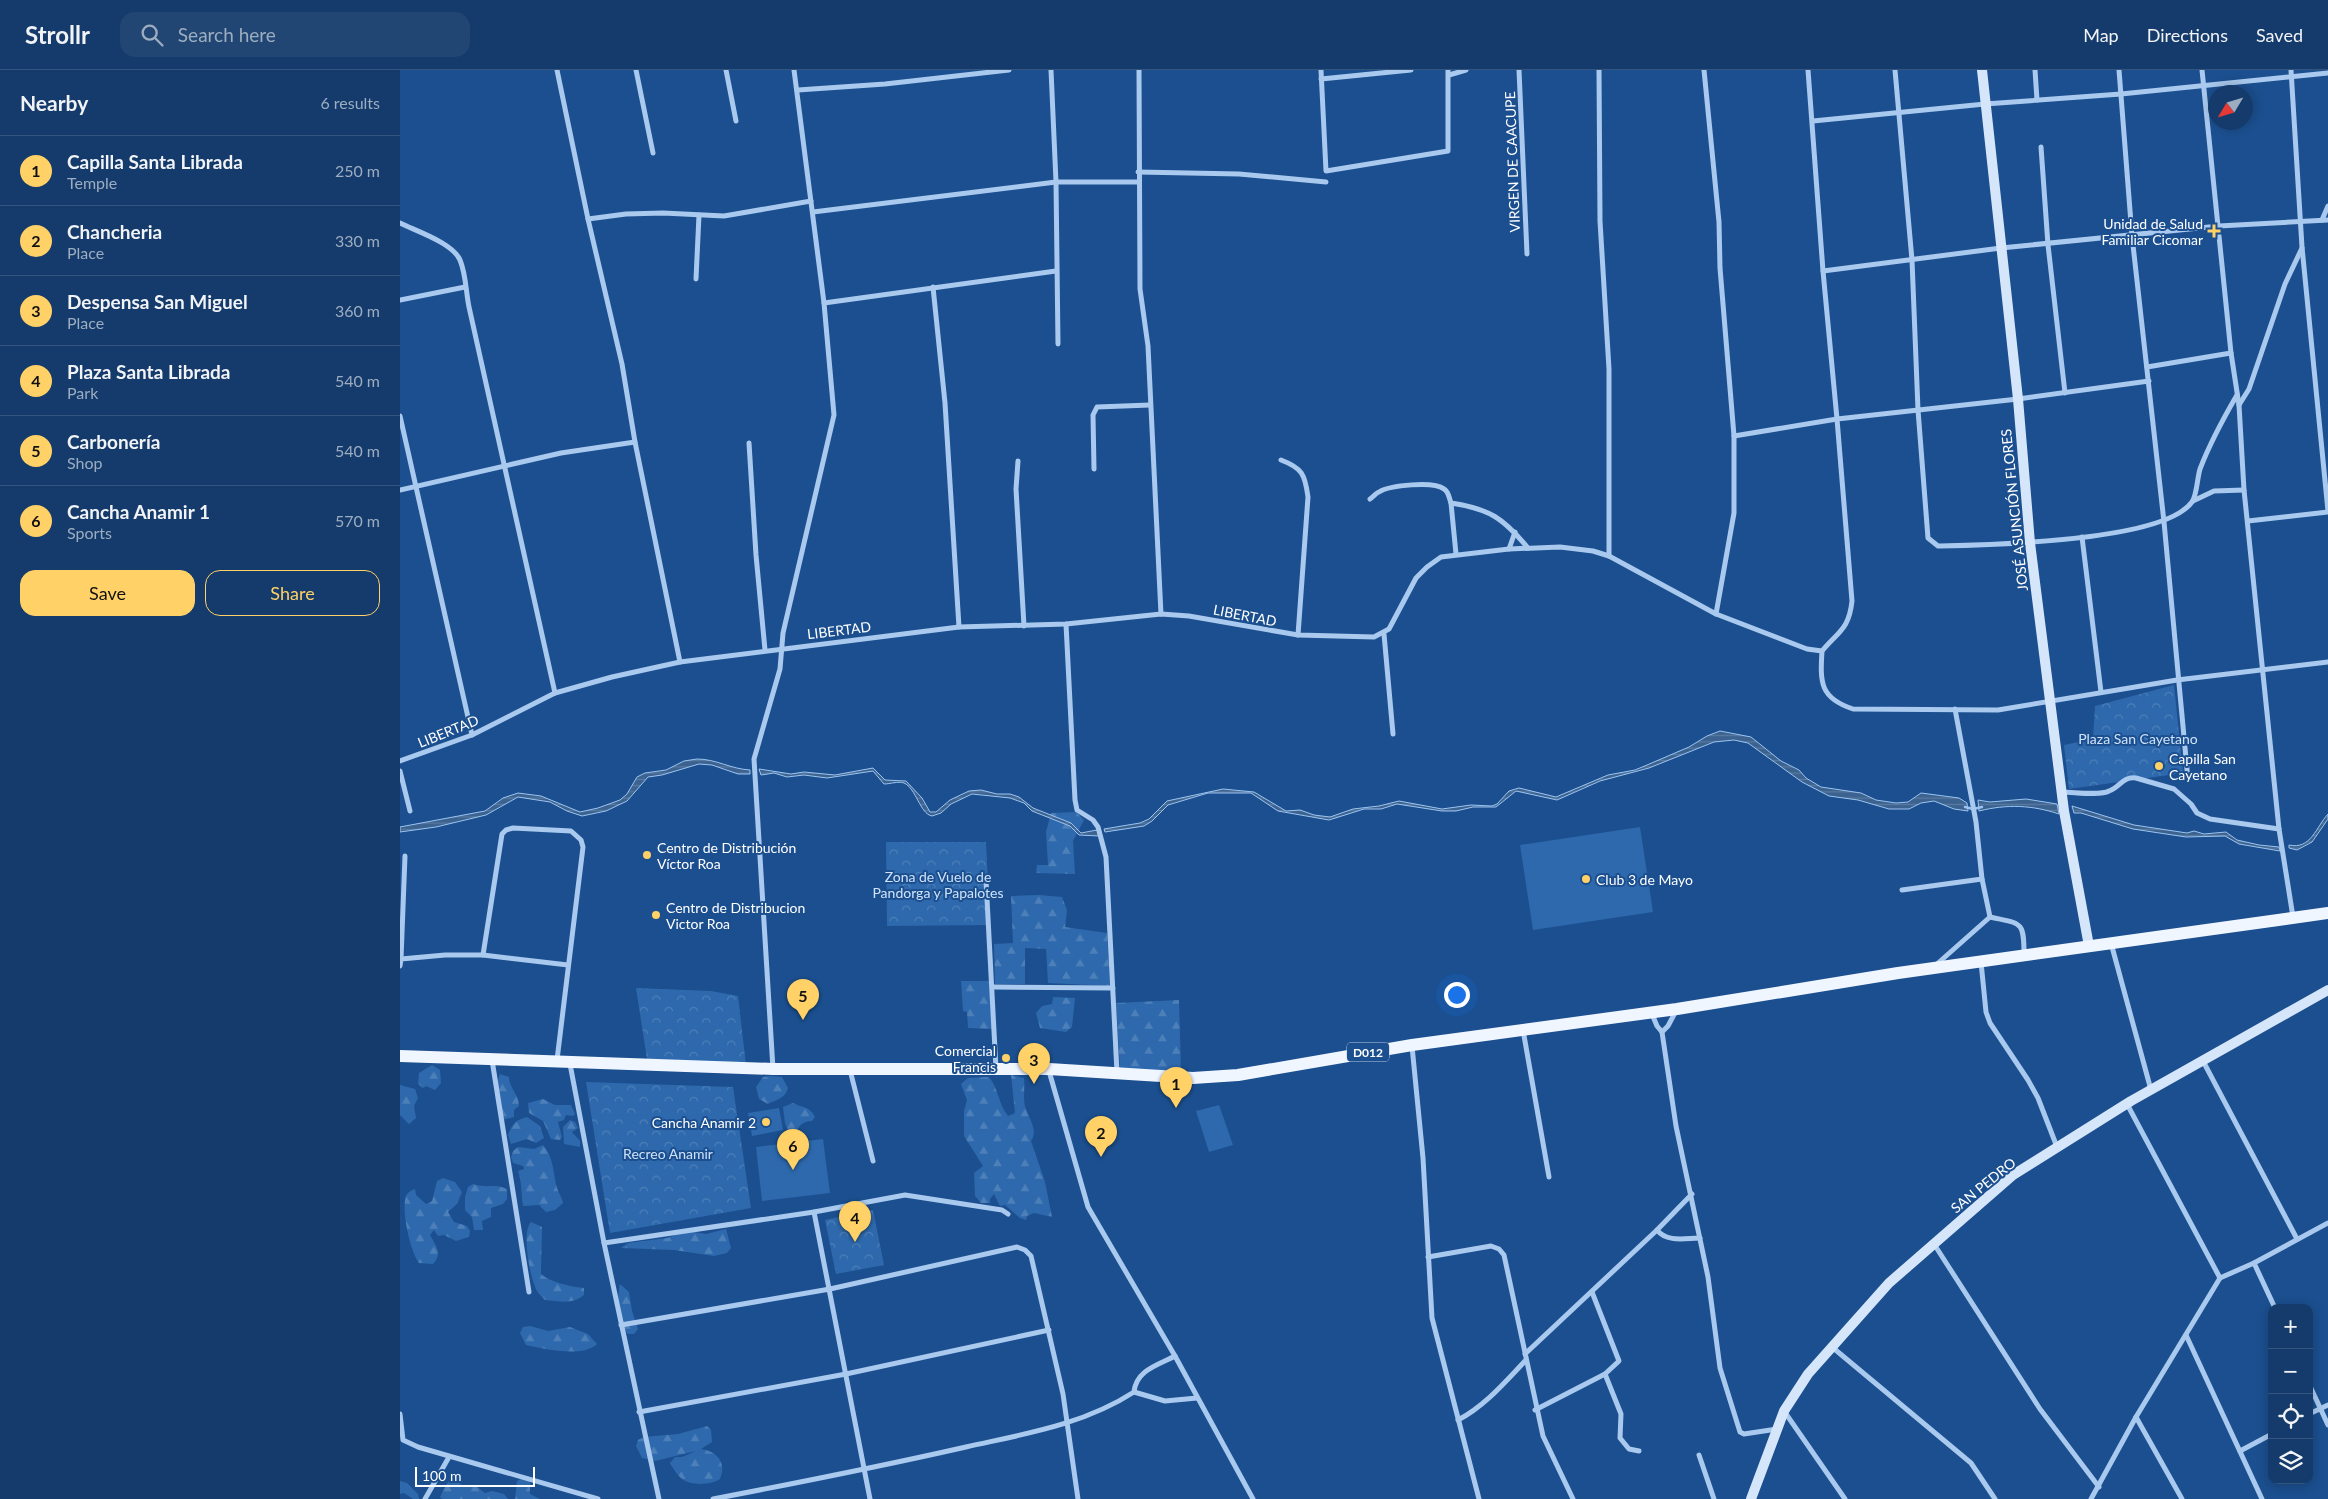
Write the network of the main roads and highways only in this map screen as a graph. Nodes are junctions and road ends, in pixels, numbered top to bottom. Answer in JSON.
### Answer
{"nodes":[{"id":1,"x":2328,"y":912,"type":"edge"},
{"id":2,"x":400,"y":1056,"type":"edge"}],
"edges":[{"from":1,"to":2,"type":"main road","number":"D012"}]}
